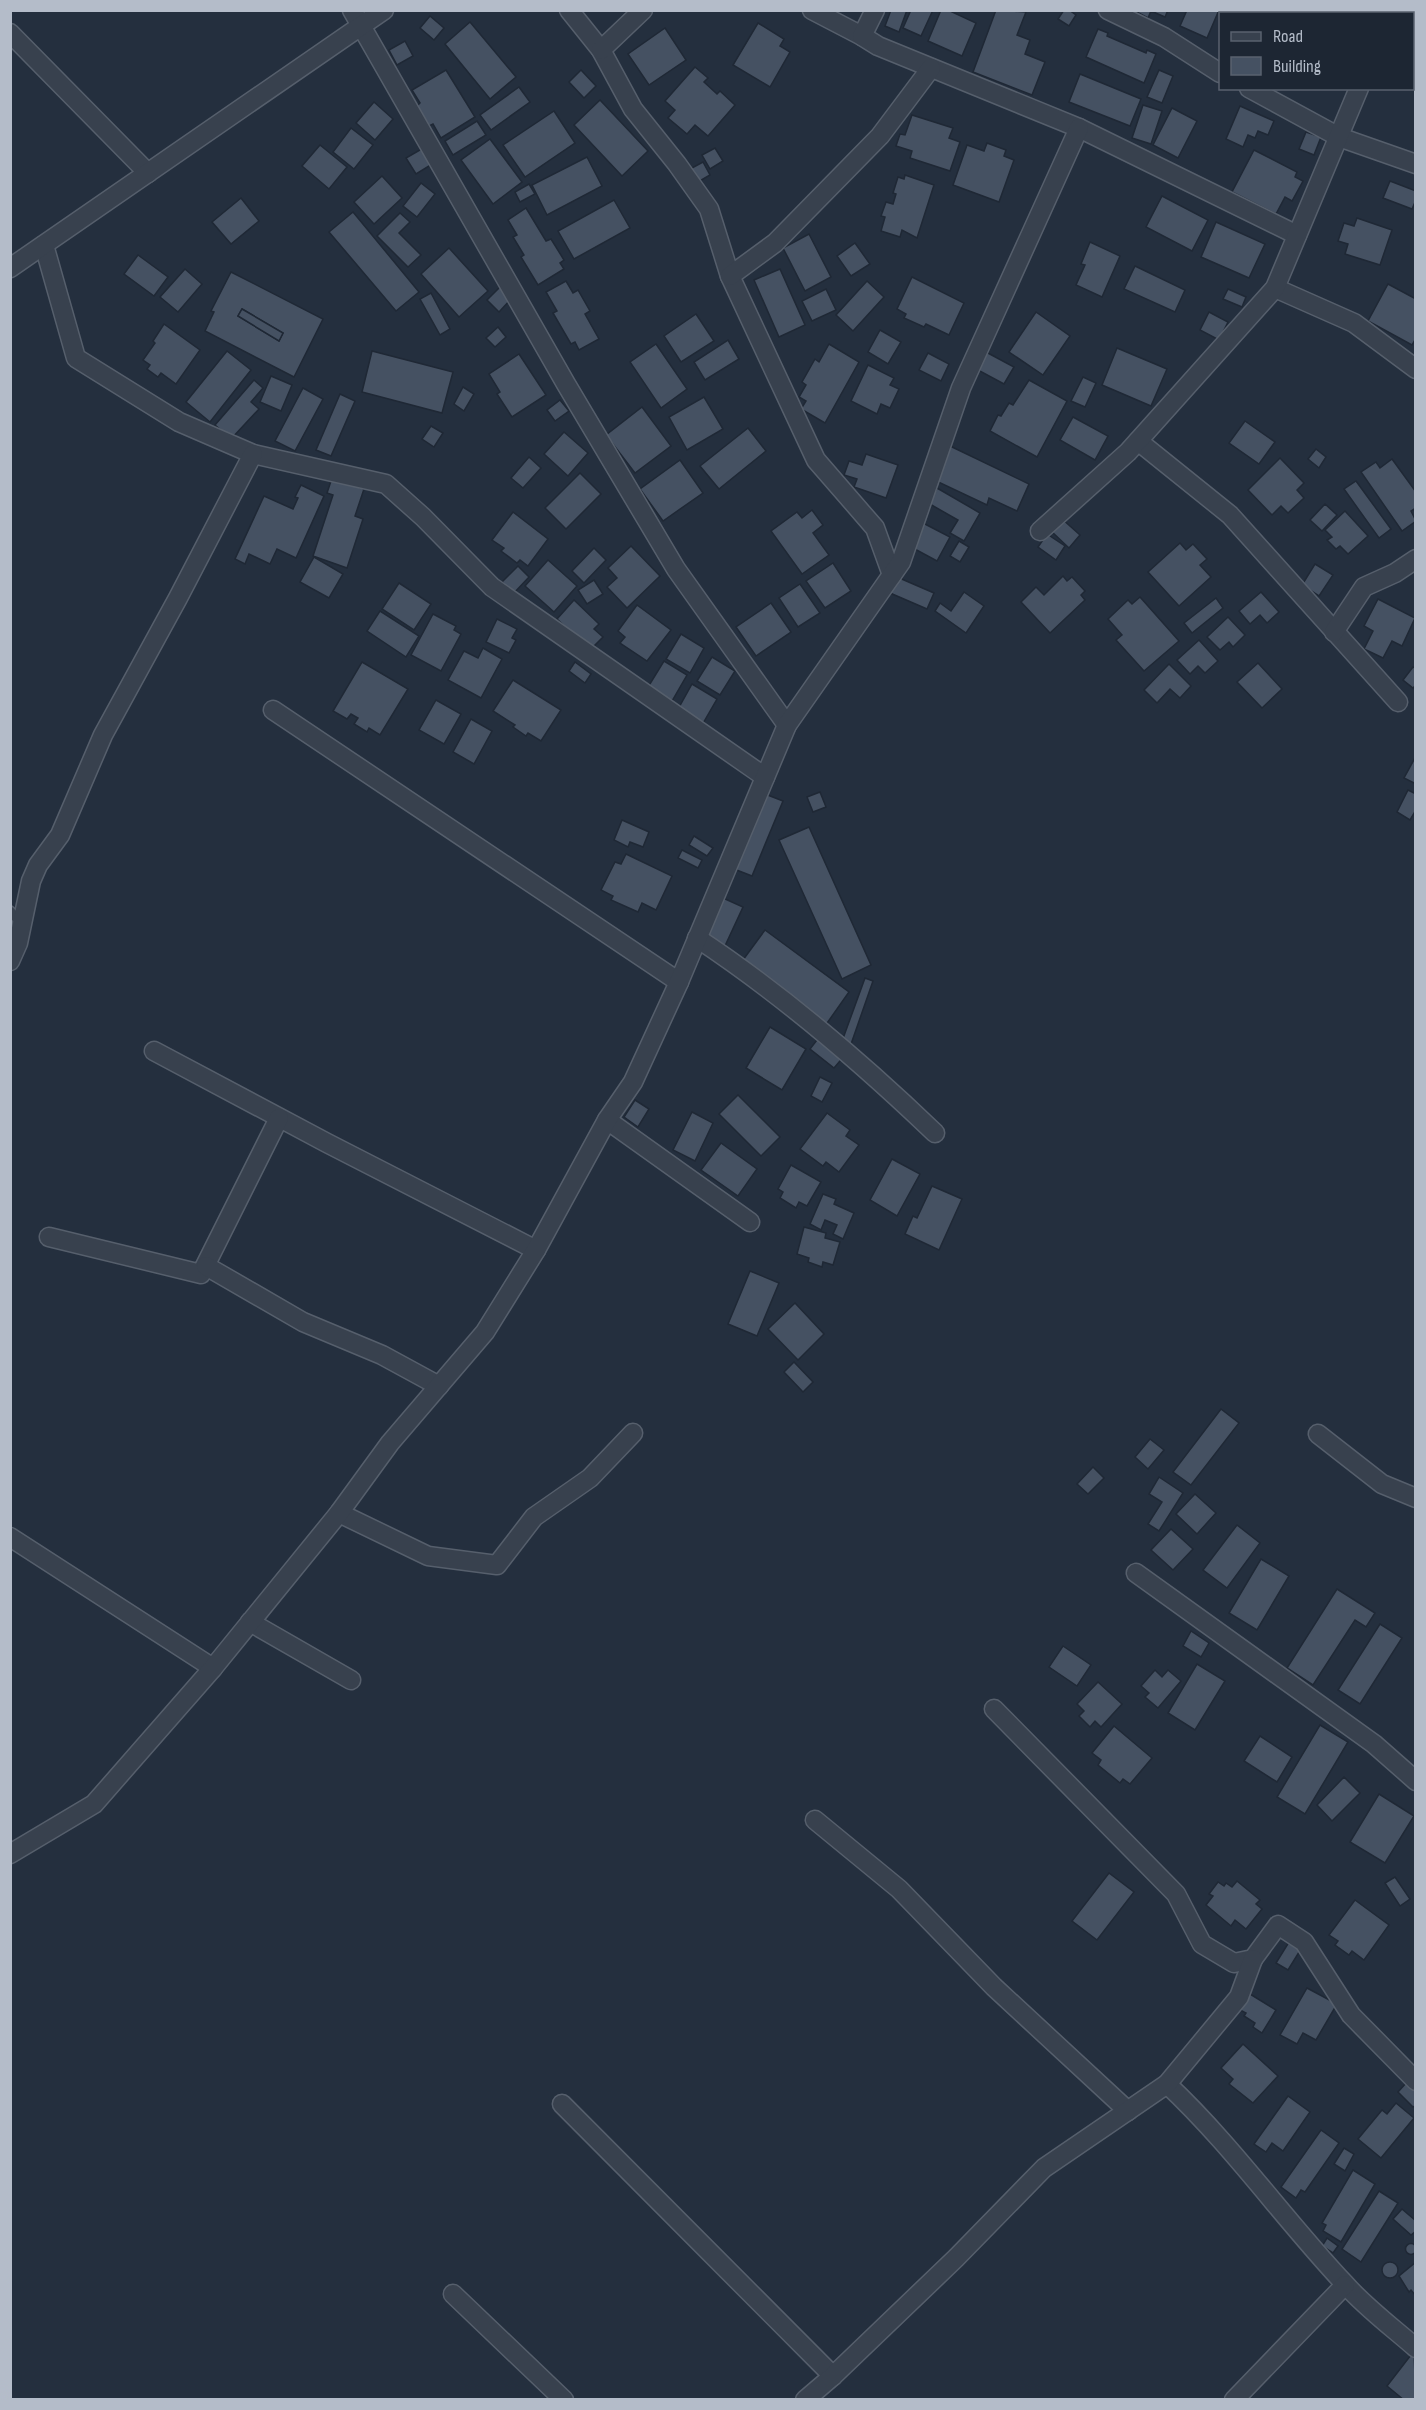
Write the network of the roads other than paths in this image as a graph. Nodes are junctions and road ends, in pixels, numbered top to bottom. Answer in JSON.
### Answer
{"nodes":[{"id":1,"x":384,"y":10,"type":"edge"},
{"id":2,"x":569,"y":10,"type":"edge"},
{"id":3,"x":642,"y":10,"type":"edge"},
{"id":4,"x":812,"y":10,"type":"edge"},
{"id":5,"x":875,"y":10,"type":"edge"},
{"id":6,"x":1108,"y":10,"type":"edge"},
{"id":7,"x":357,"y":18,"type":"edge"},
{"id":8,"x":10,"y":33,"type":"edge"},
{"id":9,"x":862,"y":36,"type":"junction"},
{"id":10,"x":601,"y":50,"type":"junction"},
{"id":11,"x":931,"y":68,"type":"junction"},
{"id":12,"x":1219,"y":72,"type":"edge"},
{"id":13,"x":1253,"y":90,"type":"edge"},
{"id":14,"x":1358,"y":90,"type":"edge"},
{"id":15,"x":1079,"y":128,"type":"junction"},
{"id":16,"x":1339,"y":137,"type":"junction"},
{"id":17,"x":1416,"y":164,"type":"edge"},
{"id":18,"x":148,"y":173,"type":"junction"},
{"id":19,"x":1297,"y":235,"type":"junction"},
{"id":20,"x":44,"y":245,"type":"junction"},
{"id":21,"x":10,"y":268,"type":"edge"},
{"id":22,"x":730,"y":276,"type":"junction"},
{"id":23,"x":1275,"y":288,"type":"junction"},
{"id":24,"x":1416,"y":369,"type":"edge"},
{"id":25,"x":1138,"y":441,"type":"junction"},
{"id":26,"x":253,"y":454,"type":"junction"},
{"id":27,"x":875,"y":528,"type":"junction"},
{"id":28,"x":1040,"y":531,"type":"dead end"},
{"id":29,"x":906,"y":546,"type":"junction"},
{"id":30,"x":1416,"y":559,"type":"edge"},
{"id":31,"x":892,"y":575,"type":"junction"},
{"id":32,"x":1335,"y":633,"type":"junction"},
{"id":33,"x":1398,"y":702,"type":"dead end"},
{"id":34,"x":273,"y":710,"type":"dead end"},
{"id":35,"x":787,"y":725,"type":"junction"},
{"id":36,"x":765,"y":777,"type":"junction"},
{"id":37,"x":16,"y":918,"type":"edge"},
{"id":38,"x":697,"y":938,"type":"junction"},
{"id":39,"x":10,"y":961,"type":"edge"},
{"id":40,"x":679,"y":982,"type":"junction"},
{"id":41,"x":154,"y":1052,"type":"dead end"},
{"id":42,"x":279,"y":1118,"type":"junction"},
{"id":43,"x":607,"y":1120,"type":"junction"},
{"id":44,"x":935,"y":1132,"type":"dead end"},
{"id":45,"x":750,"y":1222,"type":"dead end"},
{"id":46,"x":49,"y":1238,"type":"dead end"},
{"id":47,"x":536,"y":1250,"type":"junction"},
{"id":48,"x":206,"y":1266,"type":"junction"},
{"id":49,"x":439,"y":1386,"type":"junction"},
{"id":50,"x":633,"y":1433,"type":"dead end"},
{"id":51,"x":1318,"y":1434,"type":"dead end"},
{"id":52,"x":1416,"y":1498,"type":"edge"},
{"id":53,"x":339,"y":1513,"type":"junction"},
{"id":54,"x":10,"y":1537,"type":"edge"},
{"id":55,"x":1136,"y":1573,"type":"dead end"},
{"id":56,"x":250,"y":1622,"type":"junction"},
{"id":57,"x":213,"y":1668,"type":"junction"},
{"id":58,"x":351,"y":1680,"type":"dead end"},
{"id":59,"x":994,"y":1709,"type":"dead end"},
{"id":60,"x":1416,"y":1756,"type":"edge"},
{"id":61,"x":1412,"y":1777,"type":"edge"},
{"id":62,"x":815,"y":1820,"type":"dead end"},
{"id":63,"x":10,"y":1854,"type":"edge"},
{"id":64,"x":1253,"y":1959,"type":"junction"},
{"id":65,"x":1416,"y":2081,"type":"edge"},
{"id":66,"x":1167,"y":2084,"type":"junction"},
{"id":67,"x":562,"y":2104,"type":"dead end"},
{"id":68,"x":1128,"y":2111,"type":"junction"},
{"id":69,"x":1345,"y":2285,"type":"junction"},
{"id":70,"x":453,"y":2294,"type":"dead end"},
{"id":71,"x":1416,"y":2348,"type":"edge"},
{"id":72,"x":833,"y":2376,"type":"junction"},
{"id":73,"x":564,"y":2400,"type":"edge"},
{"id":74,"x":805,"y":2400,"type":"edge"},
{"id":75,"x":1233,"y":2400,"type":"edge"}],
"edges":[{"from":1,"to":7,"type":"street"},
{"from":2,"to":10,"type":"street"},
{"from":3,"to":10,"type":"street"},
{"from":4,"to":9,"type":"street"},
{"from":5,"to":9,"type":"street"},
{"from":6,"to":12,"type":"street"},
{"from":7,"to":18,"type":"street"},
{"from":7,"to":35,"type":"street"},
{"from":8,"to":18,"type":"street"},
{"from":9,"to":11,"type":"street"},
{"from":10,"to":22,"type":"street"},
{"from":11,"to":15,"type":"street"},
{"from":11,"to":22,"type":"street"},
{"from":13,"to":16,"type":"street"},
{"from":14,"to":16,"type":"street"},
{"from":15,"to":19,"type":"street"},
{"from":15,"to":29,"type":"street"},
{"from":16,"to":17,"type":"street"},
{"from":16,"to":19,"type":"street"},
{"from":18,"to":20,"type":"street"},
{"from":19,"to":23,"type":"street"},
{"from":20,"to":21,"type":"street"},
{"from":20,"to":26,"type":"street"},
{"from":22,"to":27,"type":"street"},
{"from":23,"to":24,"type":"street"},
{"from":23,"to":25,"type":"street"},
{"from":25,"to":28,"type":"street"},
{"from":25,"to":32,"type":"street"},
{"from":26,"to":36,"type":"street"},
{"from":26,"to":37,"type":"street"},
{"from":27,"to":29,"type":"street"},
{"from":27,"to":31,"type":"street"},
{"from":29,"to":31,"type":"street"},
{"from":30,"to":32,"type":"street"},
{"from":31,"to":35,"type":"street"},
{"from":32,"to":33,"type":"street"},
{"from":34,"to":40,"type":"street"},
{"from":35,"to":36,"type":"street"},
{"from":36,"to":38,"type":"street"},
{"from":37,"to":39,"type":"street"},
{"from":38,"to":40,"type":"street"},
{"from":38,"to":44,"type":"street"},
{"from":40,"to":43,"type":"street"},
{"from":41,"to":42,"type":"street"},
{"from":42,"to":47,"type":"street"},
{"from":42,"to":48,"type":"street"},
{"from":43,"to":45,"type":"street"},
{"from":43,"to":47,"type":"street"},
{"from":46,"to":48,"type":"street"},
{"from":47,"to":49,"type":"street"},
{"from":48,"to":49,"type":"street"},
{"from":49,"to":53,"type":"street"},
{"from":50,"to":53,"type":"street"},
{"from":51,"to":52,"type":"street"},
{"from":53,"to":56,"type":"street"},
{"from":54,"to":57,"type":"street"},
{"from":55,"to":61,"type":"street"},
{"from":56,"to":57,"type":"street"},
{"from":56,"to":58,"type":"street"},
{"from":57,"to":63,"type":"street"},
{"from":59,"to":64,"type":"street"},
{"from":60,"to":61,"type":"street"},
{"from":62,"to":68,"type":"street"},
{"from":64,"to":65,"type":"street"},
{"from":64,"to":66,"type":"street"},
{"from":66,"to":68,"type":"street"},
{"from":66,"to":69,"type":"street"},
{"from":67,"to":72,"type":"street"},
{"from":68,"to":72,"type":"street"},
{"from":69,"to":71,"type":"street"},
{"from":69,"to":75,"type":"street"},
{"from":70,"to":73,"type":"street"},
{"from":72,"to":74,"type":"street"}]}
